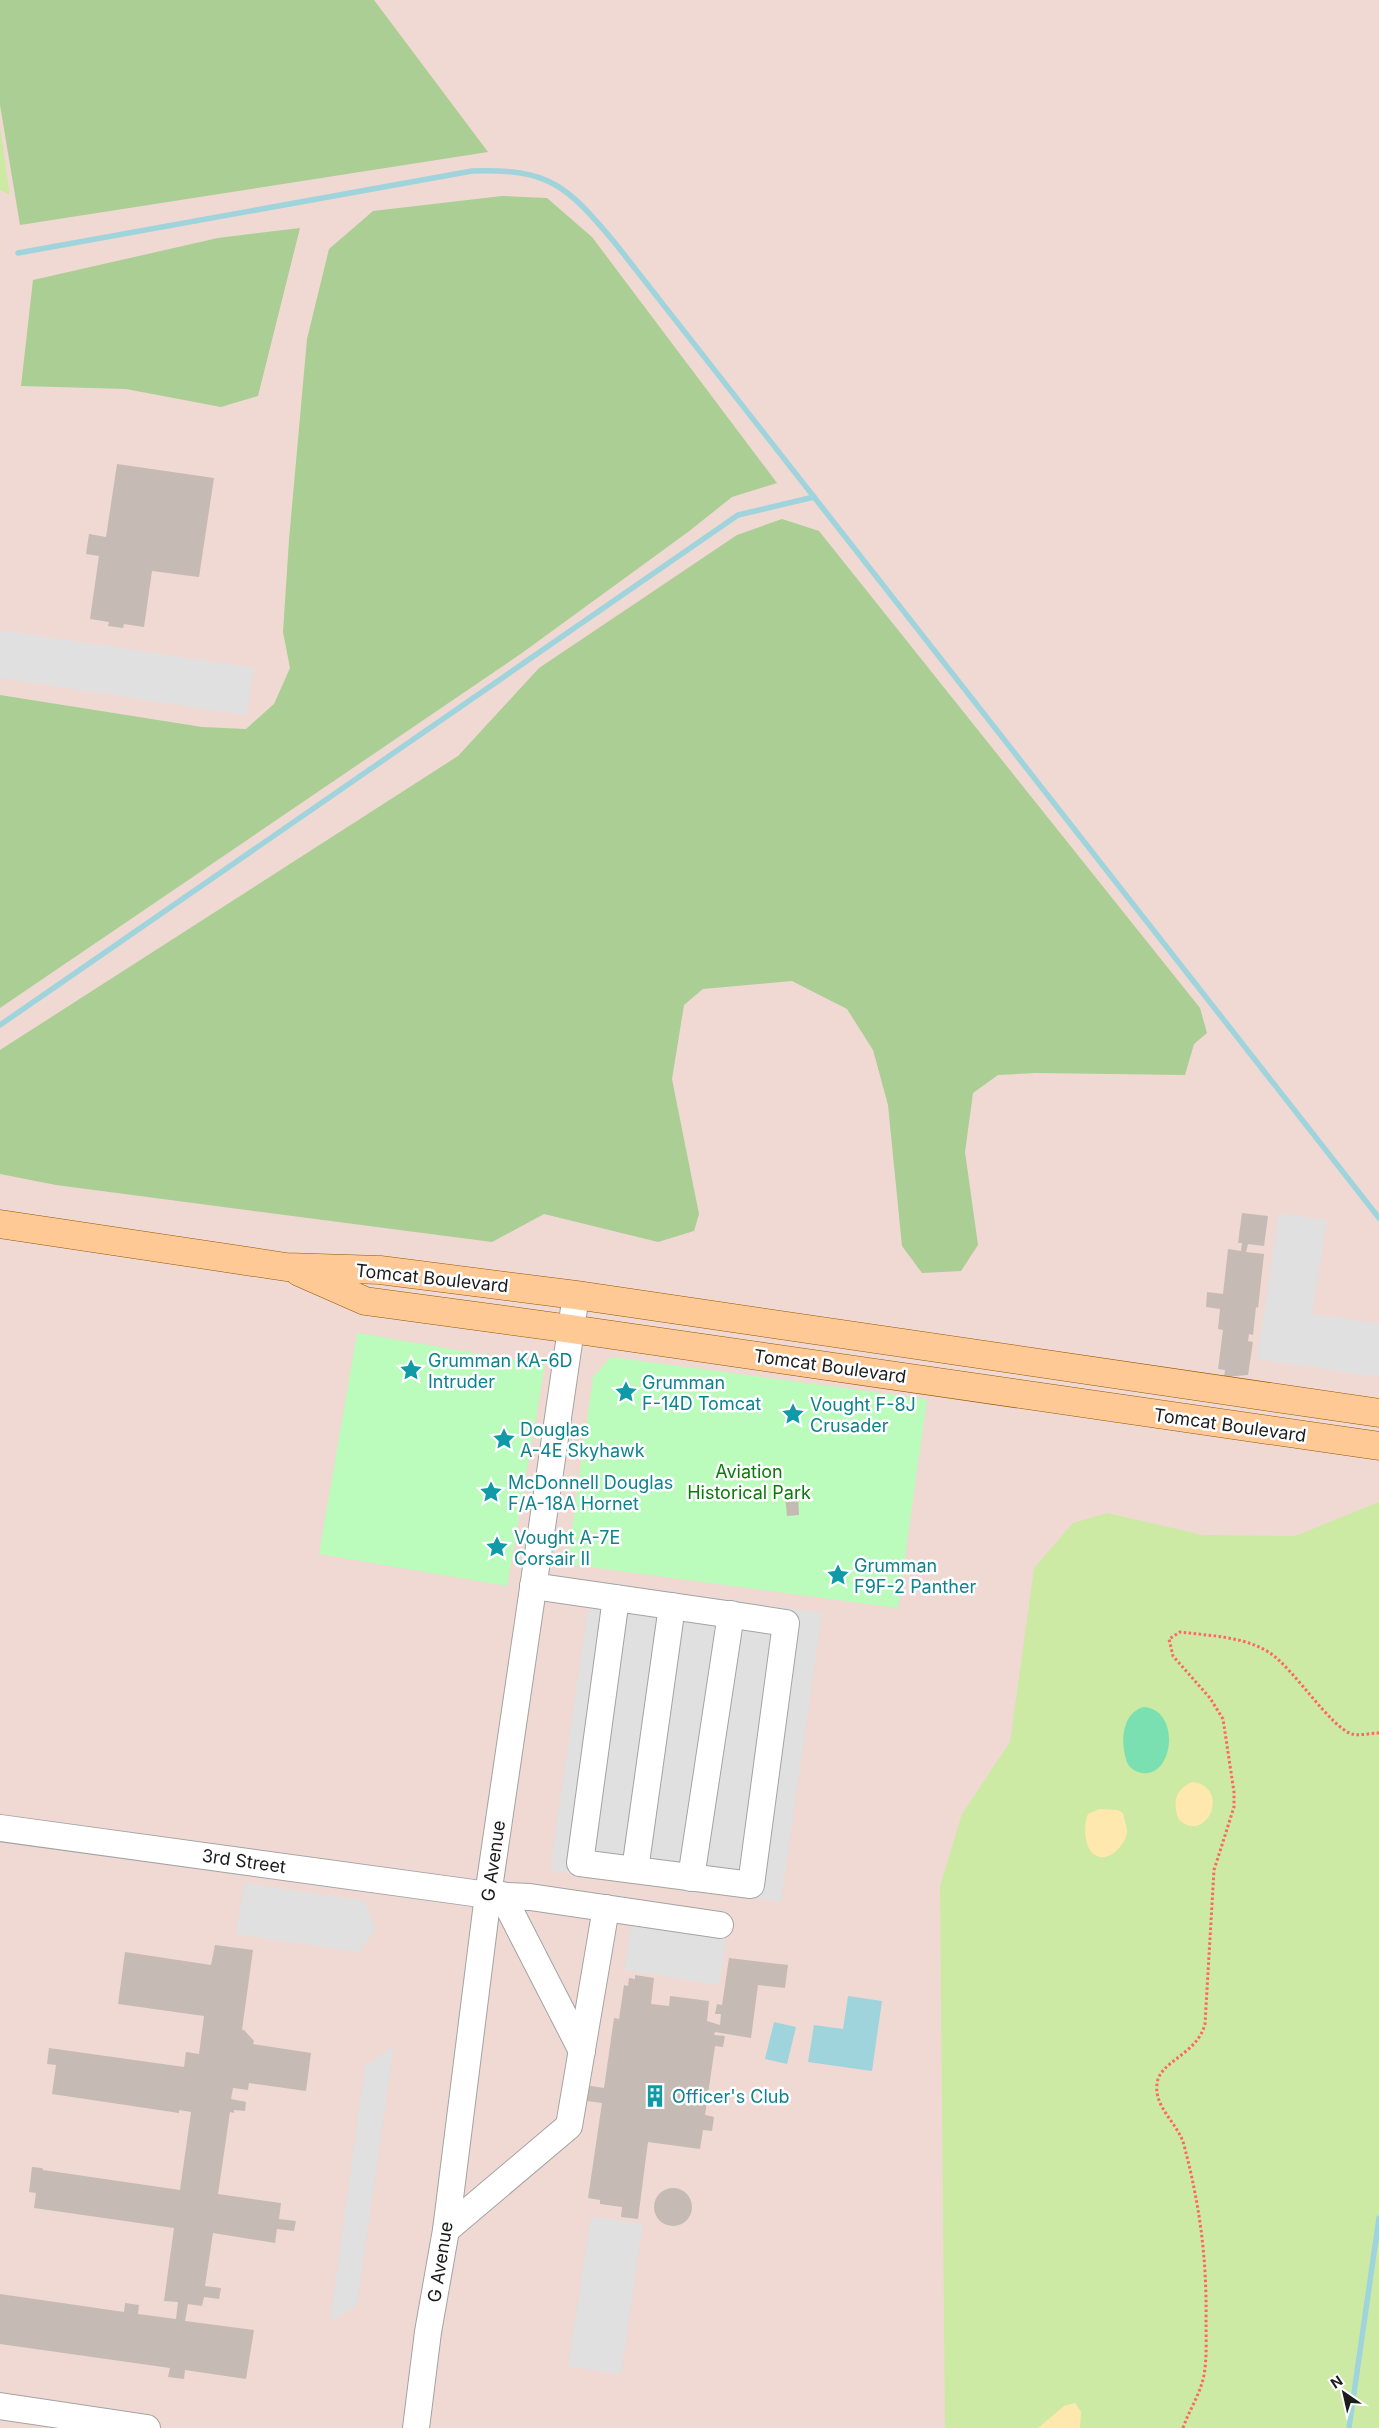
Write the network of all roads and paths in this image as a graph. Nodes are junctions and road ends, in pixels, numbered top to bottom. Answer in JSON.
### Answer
{"nodes":[{"id":1,"x":0,"y":1224,"type":"edge"},
{"id":2,"x":286,"y":1267,"type":"junction"},
{"id":3,"x":576,"y":1295,"type":"junction"},
{"id":4,"x":571,"y":1329,"type":"junction"},
{"id":5,"x":1379,"y":1412,"type":"edge"},
{"id":6,"x":1379,"y":1446,"type":"edge"},
{"id":7,"x":533,"y":1586,"type":"junction"},
{"id":8,"x":616,"y":1598,"type":"junction"},
{"id":9,"x":672,"y":1606,"type":"junction"},
{"id":10,"x":730,"y":1614,"type":"junction"},
{"id":11,"x":1379,"y":1733,"type":"edge"},
{"id":12,"x":0,"y":1828,"type":"edge"},
{"id":13,"x":635,"y":1870,"type":"junction"},
{"id":14,"x":691,"y":1878,"type":"junction"},
{"id":15,"x":495,"y":1895,"type":"junction"},
{"id":16,"x":606,"y":1908,"type":"junction"},
{"id":17,"x":720,"y":1925,"type":"dead end"},
{"id":18,"x":582,"y":2050,"type":"junction"},
{"id":19,"x":446,"y":2230,"type":"junction"},
{"id":20,"x":0,"y":2406,"type":"edge"},
{"id":21,"x":146,"y":2428,"type":"edge"},
{"id":22,"x":416,"y":2428,"type":"edge"},
{"id":23,"x":1183,"y":2428,"type":"edge"}],
"edges":[{"from":1,"to":2,"type":"main road","name":"Tomcat Boulevard"},
{"from":2,"to":3,"type":"main road","name":"Tomcat Boulevard"},
{"from":2,"to":4,"type":"main road","name":"Tomcat Boulevard"},
{"from":3,"to":4,"type":"street","name":"G Avenue"},
{"from":3,"to":5,"type":"main road","name":"Tomcat Boulevard"},
{"from":4,"to":6,"type":"main road","name":"Tomcat Boulevard"},
{"from":4,"to":7,"type":"street","name":"G Avenue"},
{"from":7,"to":8,"type":"street"},
{"from":7,"to":15,"type":"street","name":"G Avenue"},
{"from":8,"to":9,"type":"street"},
{"from":8,"to":13,"type":"street"},
{"from":9,"to":10,"type":"street"},
{"from":9,"to":13,"type":"street"},
{"from":10,"to":14,"type":"street"},
{"from":10,"to":14,"type":"street"},
{"from":11,"to":23,"type":"path"},
{"from":12,"to":15,"type":"street","name":"3rd Street"},
{"from":13,"to":14,"type":"street"},
{"from":15,"to":16,"type":"street","name":"3rd Street"},
{"from":15,"to":18,"type":"street"},
{"from":15,"to":19,"type":"street","name":"G Avenue"},
{"from":16,"to":17,"type":"street","name":"3rd Street"},
{"from":16,"to":18,"type":"street"},
{"from":18,"to":19,"type":"street"},
{"from":19,"to":22,"type":"street","name":"G Avenue"},
{"from":20,"to":21,"type":"street"}]}
